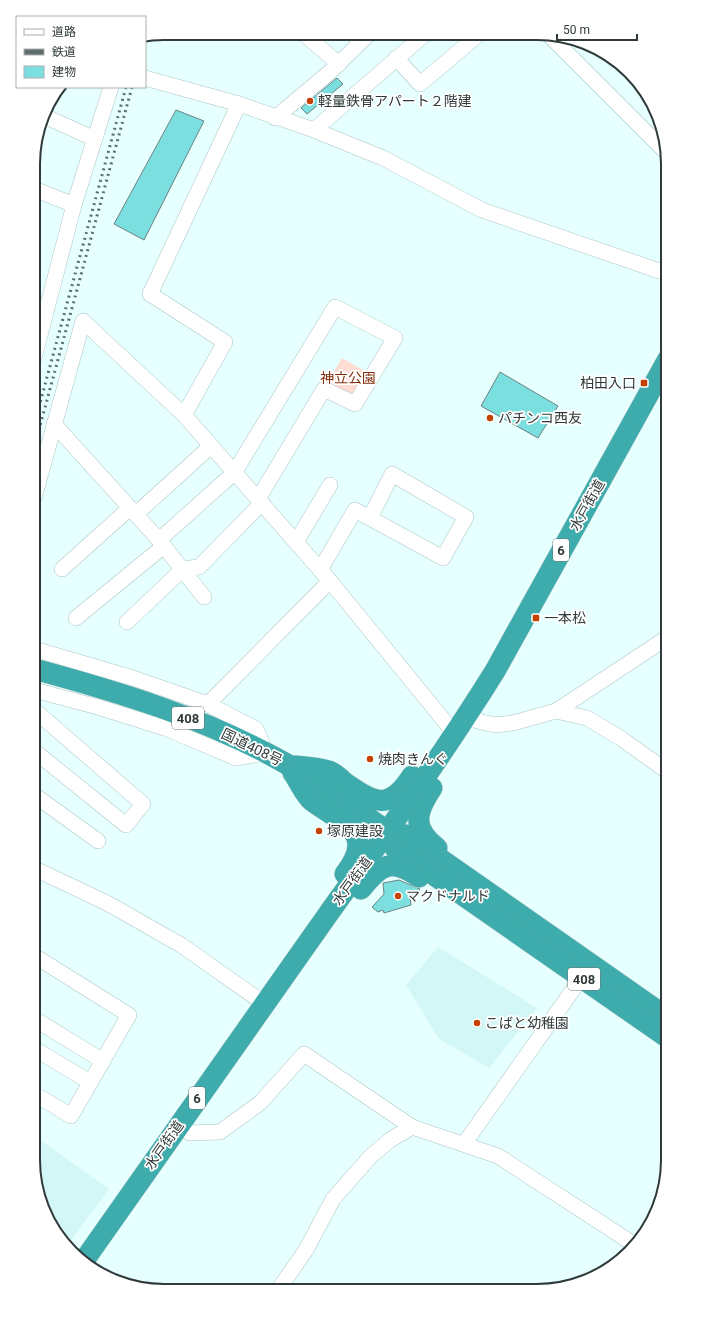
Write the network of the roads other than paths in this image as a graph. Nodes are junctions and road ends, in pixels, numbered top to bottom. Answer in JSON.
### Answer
{"nodes":[{"id":1,"x":311,"y":40,"type":"edge"},
{"id":2,"x":363,"y":40,"type":"edge"},
{"id":3,"x":418,"y":40,"type":"edge"},
{"id":4,"x":472,"y":40,"type":"edge"},
{"id":5,"x":555,"y":41,"type":"edge"},
{"id":6,"x":396,"y":58,"type":"junction"},
{"id":7,"x":339,"y":64,"type":"junction"},
{"id":8,"x":146,"y":78,"type":"edge"},
{"id":9,"x":111,"y":88,"type":"edge"},
{"id":10,"x":239,"y":104,"type":"junction"},
{"id":11,"x":49,"y":118,"type":"edge"},
{"id":12,"x":275,"y":118,"type":"junction"},
{"id":13,"x":314,"y":130,"type":"junction"},
{"id":14,"x":95,"y":139,"type":"junction"},
{"id":15,"x":660,"y":146,"type":"edge"},
{"id":16,"x":40,"y":191,"type":"edge"},
{"id":17,"x":74,"y":205,"type":"junction"},
{"id":18,"x":661,"y":272,"type":"edge"},
{"id":19,"x":40,"y":335,"type":"edge"},
{"id":20,"x":661,"y":373,"type":"edge"},
{"id":21,"x":184,"y":415,"type":"junction"},
{"id":22,"x":54,"y":424,"type":"junction"},
{"id":23,"x":211,"y":446,"type":"junction"},
{"id":24,"x":234,"y":473,"type":"junction"},
{"id":25,"x":40,"y":476,"type":"edge"},
{"id":26,"x":330,"y":485,"type":"dead end"},
{"id":27,"x":260,"y":501,"type":"junction"},
{"id":28,"x":133,"y":511,"type":"junction"},
{"id":29,"x":370,"y":518,"type":"junction"},
{"id":30,"x":296,"y":542,"type":"junction"},
{"id":31,"x":161,"y":543,"type":"junction"},
{"id":32,"x":62,"y":569,"type":"dead end"},
{"id":33,"x":183,"y":569,"type":"junction"},
{"id":34,"x":325,"y":576,"type":"junction"},
{"id":35,"x":204,"y":597,"type":"dead end"},
{"id":36,"x":76,"y":618,"type":"dead end"},
{"id":37,"x":127,"y":622,"type":"dead end"},
{"id":38,"x":661,"y":642,"type":"edge"},
{"id":39,"x":40,"y":651,"type":"edge"},
{"id":40,"x":40,"y":671,"type":"edge"},
{"id":41,"x":40,"y":692,"type":"edge"},
{"id":42,"x":208,"y":704,"type":"junction"},
{"id":43,"x":556,"y":711,"type":"junction"},
{"id":44,"x":40,"y":714,"type":"edge"},
{"id":45,"x":455,"y":734,"type":"junction"},
{"id":46,"x":266,"y":753,"type":"junction"},
{"id":47,"x":40,"y":756,"type":"edge"},
{"id":48,"x":287,"y":764,"type":"junction"},
{"id":49,"x":661,"y":764,"type":"edge"},
{"id":50,"x":40,"y":799,"type":"edge"},
{"id":51,"x":389,"y":832,"type":"junction"},
{"id":52,"x":98,"y":841,"type":"dead end"},
{"id":53,"x":40,"y":871,"type":"edge"},
{"id":54,"x":482,"y":899,"type":"junction"},
{"id":55,"x":331,"y":910,"type":"junction"},
{"id":56,"x":313,"y":936,"type":"junction"},
{"id":57,"x":40,"y":959,"type":"edge"},
{"id":58,"x":586,"y":971,"type":"junction"},
{"id":59,"x":265,"y":1004,"type":"junction"},
{"id":60,"x":661,"y":1014,"type":"edge"},
{"id":61,"x":40,"y":1022,"type":"edge"},
{"id":62,"x":661,"y":1032,"type":"edge"},
{"id":63,"x":40,"y":1052,"type":"edge"},
{"id":64,"x":102,"y":1061,"type":"junction"},
{"id":65,"x":90,"y":1082,"type":"junction"},
{"id":66,"x":40,"y":1097,"type":"edge"},
{"id":67,"x":178,"y":1125,"type":"junction"},
{"id":68,"x":412,"y":1127,"type":"junction"},
{"id":69,"x":464,"y":1144,"type":"junction"},
{"id":70,"x":630,"y":1242,"type":"edge"},
{"id":71,"x":87,"y":1257,"type":"edge"},
{"id":72,"x":282,"y":1284,"type":"edge"}],
"edges":[{"from":1,"to":7,"type":"street"},
{"from":2,"to":7,"type":"street"},
{"from":3,"to":6,"type":"street"},
{"from":4,"to":6,"type":"street"},
{"from":5,"to":15,"type":"street"},
{"from":6,"to":13,"type":"street"},
{"from":7,"to":12,"type":"street"},
{"from":8,"to":10,"type":"street"},
{"from":9,"to":14,"type":"street"},
{"from":10,"to":12,"type":"street"},
{"from":10,"to":21,"type":"street"},
{"from":11,"to":14,"type":"street"},
{"from":12,"to":13,"type":"street"},
{"from":13,"to":18,"type":"street"},
{"from":14,"to":17,"type":"street"},
{"from":16,"to":17,"type":"street"},
{"from":17,"to":19,"type":"street"},
{"from":20,"to":45,"type":"highway","name":"水戸街道","number":"6"},
{"from":21,"to":22,"type":"street"},
{"from":21,"to":23,"type":"street"},
{"from":22,"to":25,"type":"street"},
{"from":22,"to":28,"type":"street"},
{"from":23,"to":24,"type":"street"},
{"from":23,"to":28,"type":"street"},
{"from":24,"to":27,"type":"street"},
{"from":24,"to":27,"type":"street"},
{"from":24,"to":31,"type":"street"},
{"from":26,"to":30,"type":"street"},
{"from":27,"to":30,"type":"street"},
{"from":27,"to":33,"type":"street"},
{"from":28,"to":31,"type":"street"},
{"from":28,"to":32,"type":"street"},
{"from":29,"to":29,"type":"street"},
{"from":29,"to":34,"type":"street"},
{"from":30,"to":34,"type":"street"},
{"from":31,"to":33,"type":"street"},
{"from":31,"to":36,"type":"street"},
{"from":33,"to":35,"type":"street"},
{"from":33,"to":37,"type":"street"},
{"from":34,"to":42,"type":"street"},
{"from":34,"to":45,"type":"street"},
{"from":38,"to":43,"type":"street"},
{"from":39,"to":42,"type":"street"},
{"from":40,"to":46,"type":"highway","name":"国道408号","number":"408"},
{"from":41,"to":46,"type":"street"},
{"from":42,"to":46,"type":"street"},
{"from":43,"to":45,"type":"street"},
{"from":43,"to":49,"type":"street"},
{"from":44,"to":47,"type":"street"},
{"from":45,"to":48,"type":"highway"},
{"from":45,"to":51,"type":"highway","name":"水戸街道","number":"6"},
{"from":45,"to":54,"type":"highway"},
{"from":46,"to":48,"type":"highway","name":"国道408号","number":"408"},
{"from":48,"to":51,"type":"highway","name":"国道408号","number":"408"},
{"from":48,"to":55,"type":"highway"},
{"from":50,"to":52,"type":"street"},
{"from":51,"to":54,"type":"highway","number":"408"},
{"from":51,"to":55,"type":"highway","name":"水戸街道","number":"6"},
{"from":53,"to":59,"type":"street"},
{"from":54,"to":56,"type":"highway"},
{"from":54,"to":58,"type":"highway","number":"408"},
{"from":55,"to":56,"type":"highway","name":"水戸街道","number":"6"},
{"from":56,"to":59,"type":"highway","name":"水戸街道","number":"6"},
{"from":57,"to":64,"type":"street"},
{"from":58,"to":60,"type":"highway","number":"408"},
{"from":58,"to":62,"type":"highway","number":"408"},
{"from":58,"to":69,"type":"street"},
{"from":59,"to":67,"type":"highway","name":"水戸街道","number":"6"},
{"from":61,"to":64,"type":"street"},
{"from":63,"to":65,"type":"street"},
{"from":64,"to":65,"type":"street"},
{"from":65,"to":66,"type":"street"},
{"from":67,"to":68,"type":"street"},
{"from":67,"to":71,"type":"highway","name":"水戸街道","number":"6"},
{"from":68,"to":69,"type":"street"},
{"from":68,"to":72,"type":"street"},
{"from":69,"to":70,"type":"street"}]}
